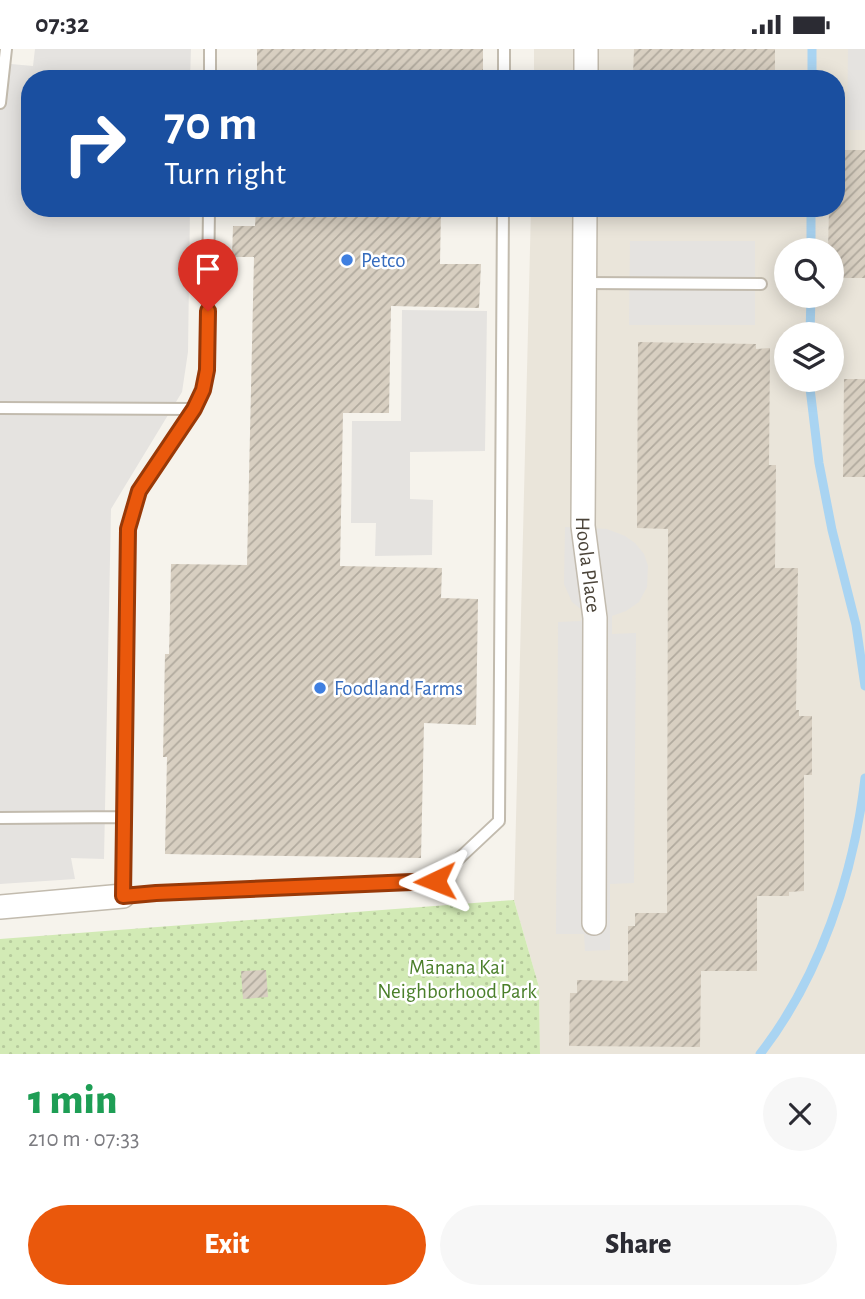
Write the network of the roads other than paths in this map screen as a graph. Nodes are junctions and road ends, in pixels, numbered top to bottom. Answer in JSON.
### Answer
{"nodes":[{"id":1,"x":6,"y":49,"type":"edge"},
{"id":2,"x":210,"y":49,"type":"edge"},
{"id":3,"x":504,"y":49,"type":"edge"},
{"id":4,"x":586,"y":49,"type":"edge"},
{"id":5,"x":210,"y":70,"type":"edge"},
{"id":6,"x":504,"y":70,"type":"edge"},
{"id":7,"x":586,"y":70,"type":"edge"},
{"id":8,"x":0,"y":103,"type":"edge"},
{"id":9,"x":209,"y":217,"type":"edge"},
{"id":10,"x":503,"y":217,"type":"edge"},
{"id":11,"x":585,"y":217,"type":"edge"},
{"id":12,"x":584,"y":283,"type":"junction"},
{"id":13,"x":761,"y":284,"type":"dead end"},
{"id":14,"x":0,"y":408,"type":"edge"},
{"id":15,"x":194,"y":409,"type":"junction"},
{"id":16,"x":124,"y":817,"type":"junction"},
{"id":17,"x":0,"y":818,"type":"edge"},
{"id":18,"x":123,"y":896,"type":"junction"},
{"id":19,"x":0,"y":907,"type":"edge"},
{"id":20,"x":594,"y":923,"type":"dead end"}],
"edges":[{"from":1,"to":8,"type":"lane"},
{"from":2,"to":5,"type":"lane"},
{"from":3,"to":6,"type":"lane"},
{"from":4,"to":7,"type":"street"},
{"from":9,"to":15,"type":"lane"},
{"from":10,"to":18,"type":"lane"},
{"from":11,"to":12,"type":"street","name":"Hoola Place"},
{"from":12,"to":13,"type":"lane"},
{"from":12,"to":20,"type":"street","name":"Hoola Place"},
{"from":14,"to":15,"type":"lane"},
{"from":15,"to":16,"type":"lane"},
{"from":16,"to":17,"type":"lane"},
{"from":16,"to":18,"type":"lane"},
{"from":18,"to":19,"type":"street"}]}
